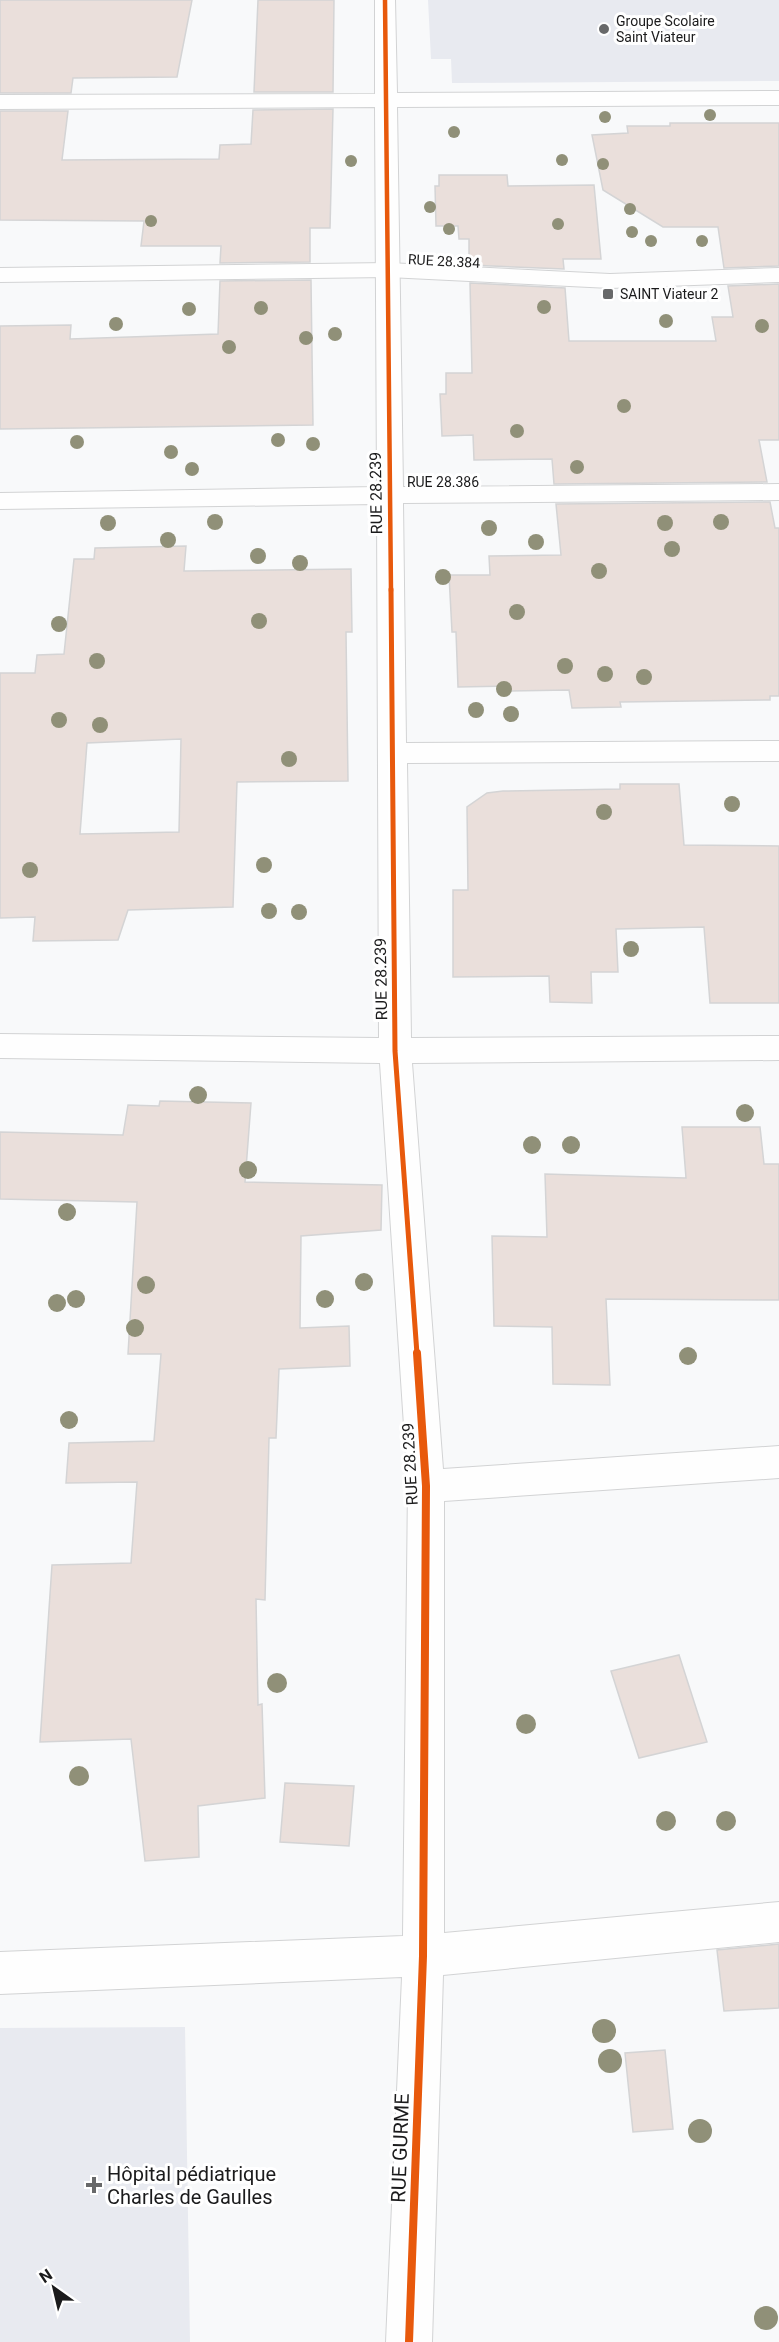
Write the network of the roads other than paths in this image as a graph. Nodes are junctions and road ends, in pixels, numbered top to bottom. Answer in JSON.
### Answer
{"nodes":[{"id":1,"x":385,"y":0,"type":"edge"},
{"id":2,"x":779,"y":98,"type":"edge"},
{"id":3,"x":386,"y":101,"type":"junction"},
{"id":4,"x":0,"y":102,"type":"edge"},
{"id":5,"x":388,"y":270,"type":"junction"},
{"id":6,"x":0,"y":274,"type":"edge"},
{"id":7,"x":779,"y":275,"type":"edge"},
{"id":8,"x":779,"y":492,"type":"edge"},
{"id":9,"x":390,"y":495,"type":"junction"},
{"id":10,"x":0,"y":501,"type":"edge"},
{"id":11,"x":779,"y":751,"type":"edge"},
{"id":12,"x":392,"y":753,"type":"junction"},
{"id":13,"x":0,"y":1046,"type":"edge"},
{"id":14,"x":779,"y":1048,"type":"edge"},
{"id":15,"x":395,"y":1051,"type":"junction"},
{"id":16,"x":779,"y":1462,"type":"edge"},
{"id":17,"x":426,"y":1486,"type":"junction"},
{"id":18,"x":779,"y":1922,"type":"edge"},
{"id":19,"x":423,"y":1956,"type":"junction"},
{"id":20,"x":0,"y":1973,"type":"edge"},
{"id":21,"x":409,"y":2342,"type":"edge"}],
"edges":[{"from":1,"to":3,"type":"street","name":"RUE 28.239"},
{"from":2,"to":3,"type":"street"},
{"from":3,"to":4,"type":"street"},
{"from":3,"to":5,"type":"street","name":"RUE 28.239"},
{"from":5,"to":6,"type":"street","name":"RUE 28.384"},
{"from":5,"to":7,"type":"street","name":"RUE 28.384"},
{"from":5,"to":9,"type":"street","name":"RUE 28.239"},
{"from":8,"to":9,"type":"street","name":"RUE 28.386"},
{"from":9,"to":10,"type":"street","name":"RUE 28.386"},
{"from":9,"to":12,"type":"street","name":"RUE 28.239"},
{"from":11,"to":12,"type":"street"},
{"from":12,"to":15,"type":"street","name":"RUE 28.239"},
{"from":13,"to":15,"type":"street"},
{"from":14,"to":15,"type":"street"},
{"from":15,"to":17,"type":"street","name":"RUE 28.239"},
{"from":16,"to":17,"type":"street"},
{"from":17,"to":19,"type":"street","name":"RUE 28.239"},
{"from":18,"to":19,"type":"street"},
{"from":19,"to":20,"type":"street"},
{"from":19,"to":21,"type":"street","name":"RUE GURME"}]}
